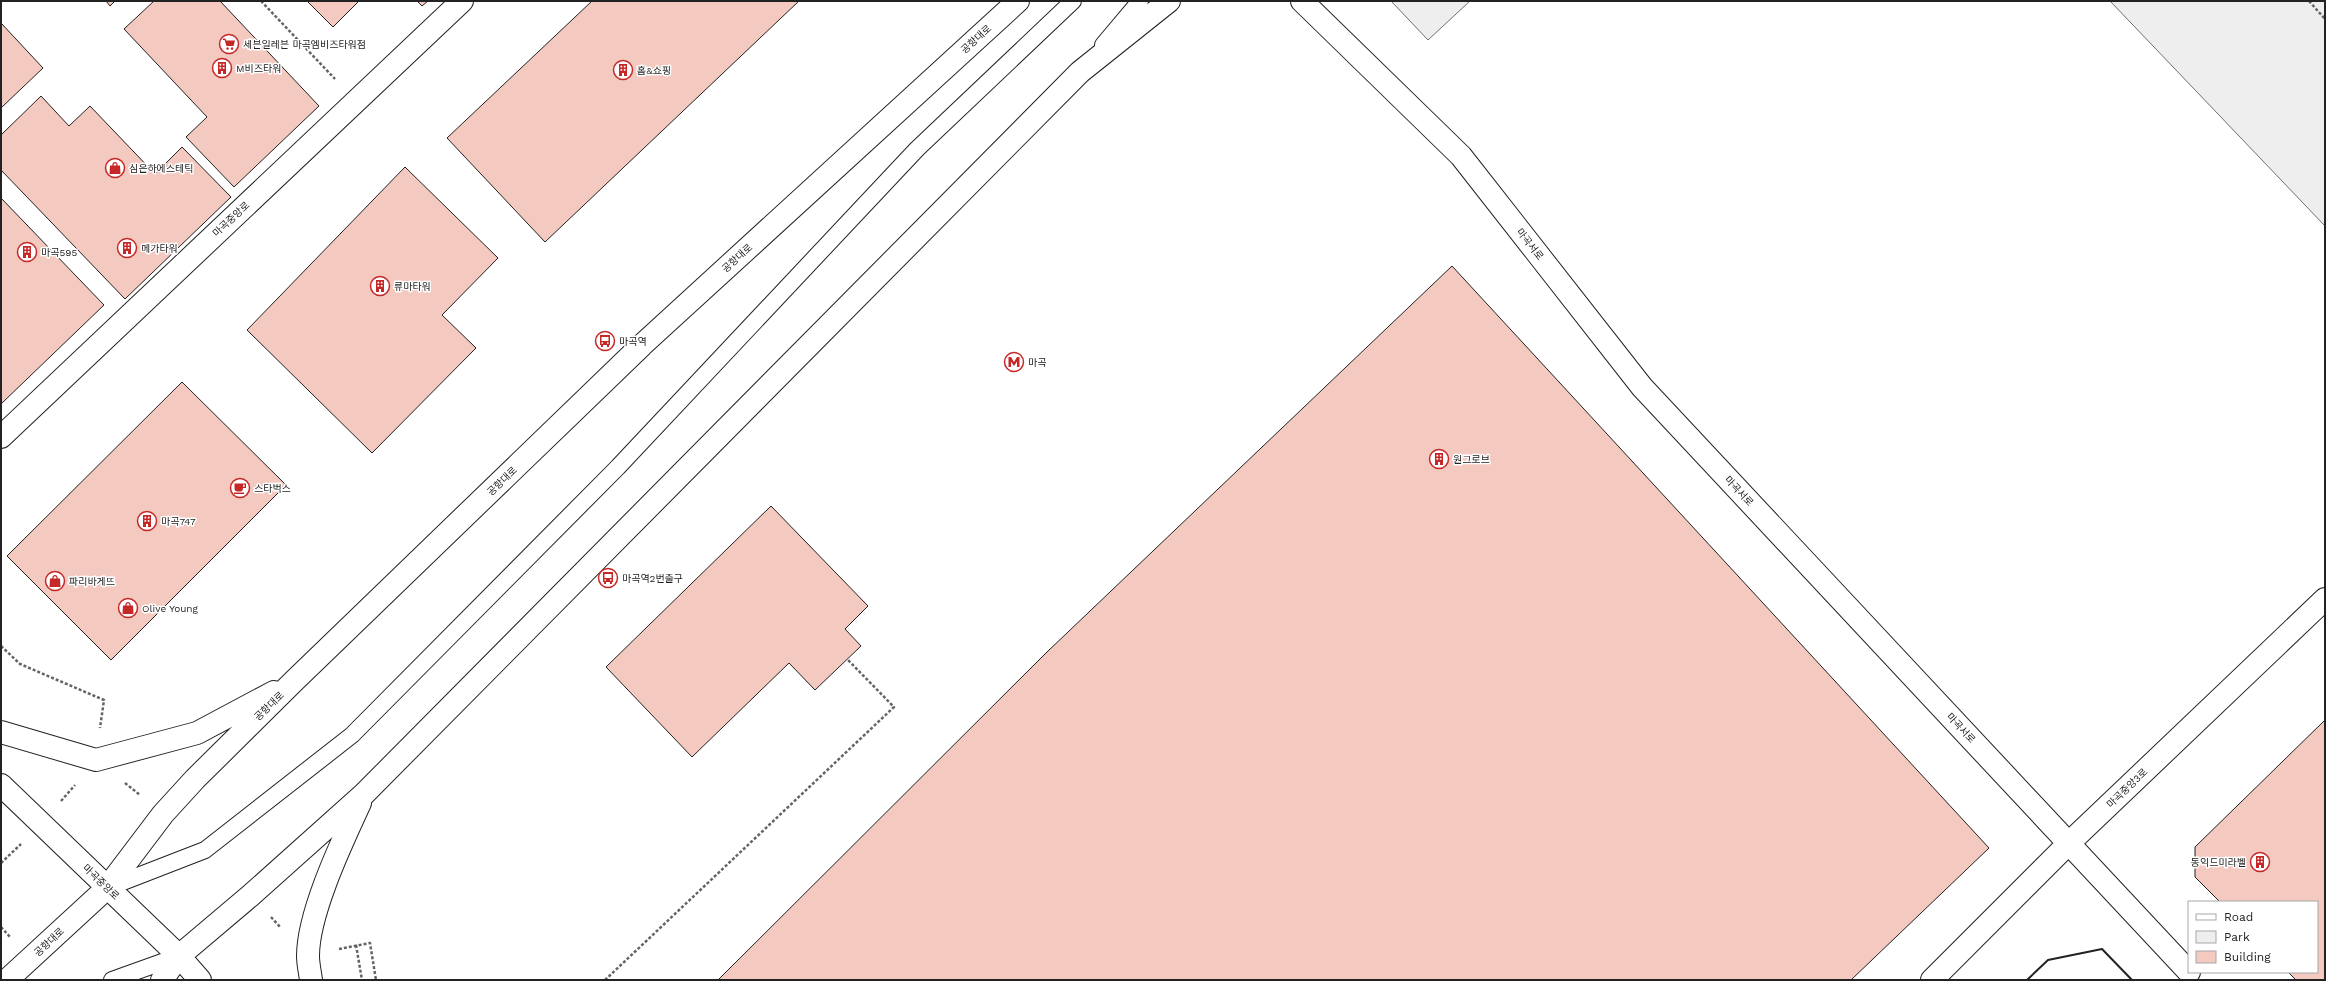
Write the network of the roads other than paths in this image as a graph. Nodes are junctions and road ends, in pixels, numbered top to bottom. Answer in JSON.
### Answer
{"nodes":[{"id":1,"x":462,"y":1,"type":"edge"},
{"id":2,"x":1018,"y":1,"type":"edge"},
{"id":3,"x":1073,"y":1,"type":"edge"},
{"id":4,"x":1140,"y":1,"type":"edge"},
{"id":5,"x":1169,"y":1,"type":"edge"},
{"id":6,"x":1302,"y":1,"type":"edge"},
{"id":7,"x":1080,"y":72,"type":"junction"},
{"id":8,"x":1,"y":437,"type":"edge"},
{"id":9,"x":2325,"y":599,"type":"edge"},
{"id":10,"x":294,"y":681,"type":"junction"},
{"id":11,"x":1,"y":732,"type":"edge"},
{"id":12,"x":1,"y":785,"type":"edge"},
{"id":13,"x":364,"y":794,"type":"junction"},
{"id":14,"x":2069,"y":843,"type":"junction"},
{"id":15,"x":108,"y":888,"type":"junction"},
{"id":16,"x":179,"y":956,"type":"junction"},
{"id":17,"x":2188,"y":971,"type":"edge"},
{"id":18,"x":7,"y":980,"type":"edge"},
{"id":19,"x":112,"y":980,"type":"edge"},
{"id":20,"x":162,"y":980,"type":"edge"},
{"id":21,"x":200,"y":980,"type":"edge"},
{"id":22,"x":311,"y":980,"type":"edge"},
{"id":23,"x":1932,"y":980,"type":"edge"}],
"edges":[{"from":1,"to":8,"type":"main road","name":"마곡중앙로"},
{"from":2,"to":10,"type":"main road","name":"공항대로"},
{"from":3,"to":15,"type":"lane"},
{"from":4,"to":7,"type":"lane"},
{"from":5,"to":7,"type":"main road"},
{"from":6,"to":14,"type":"main road","name":"마곡서로"},
{"from":7,"to":13,"type":"main road"},
{"from":9,"to":14,"type":"main road","name":"마곡중앙3로"},
{"from":10,"to":11,"type":"main road"},
{"from":10,"to":15,"type":"main road","name":"공항대로"},
{"from":12,"to":15,"type":"main road","name":"마곡중앙로"},
{"from":13,"to":16,"type":"main road"},
{"from":13,"to":22,"type":"main road"},
{"from":14,"to":17,"type":"main road","name":"마곡서로"},
{"from":14,"to":23,"type":"main road","name":"마곡중앙3로"},
{"from":15,"to":16,"type":"main road","name":"마곡중앙로"},
{"from":15,"to":18,"type":"main road","name":"공항대로"},
{"from":16,"to":19,"type":"lane"},
{"from":16,"to":20,"type":"main road"},
{"from":16,"to":21,"type":"main road","name":"마곡중앙로"}]}
